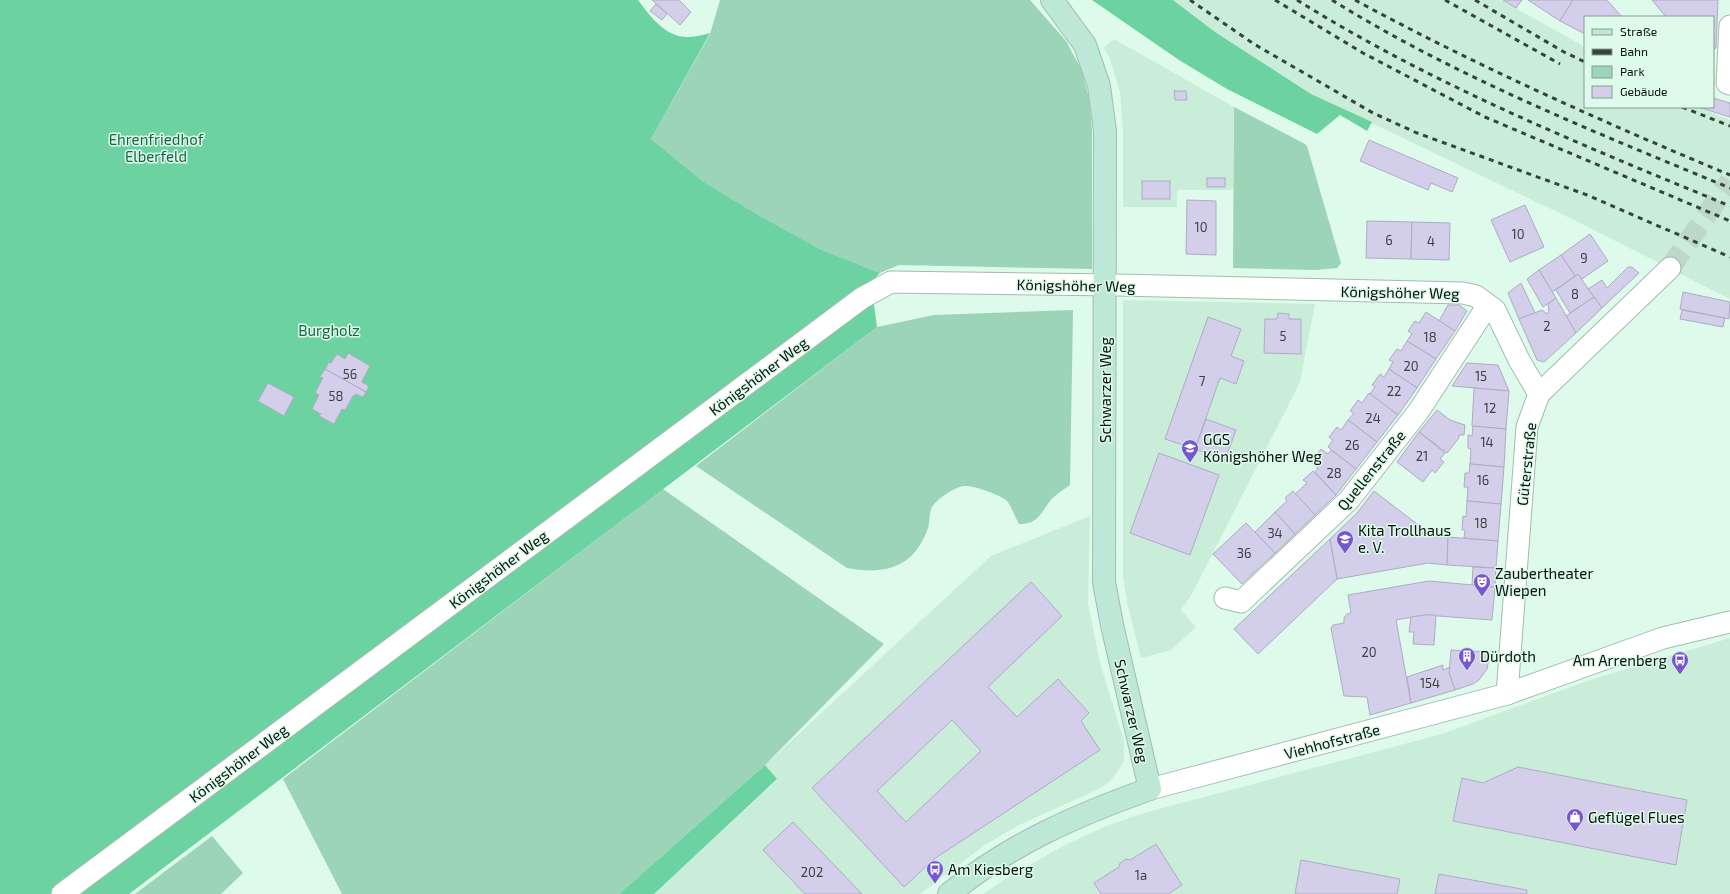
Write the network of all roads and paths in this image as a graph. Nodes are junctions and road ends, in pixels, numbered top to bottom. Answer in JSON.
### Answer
{"nodes":[{"id":1,"x":1052,"y":0,"type":"edge"},
{"id":2,"x":1730,"y":26,"type":"edge"},
{"id":3,"x":1729,"y":83,"type":"edge"},
{"id":4,"x":1670,"y":268,"type":"tunnel mouth"},
{"id":5,"x":1105,"y":285,"type":"junction"},
{"id":6,"x":1488,"y":305,"type":"junction"},
{"id":7,"x":1539,"y":394,"type":"junction"},
{"id":8,"x":1226,"y":598,"type":"dead end"},
{"id":9,"x":1730,"y":622,"type":"edge"},
{"id":10,"x":1507,"y":694,"type":"junction"},
{"id":11,"x":1150,"y":789,"type":"junction"},
{"id":12,"x":62,"y":894,"type":"edge"},
{"id":13,"x":950,"y":894,"type":"edge"}],
"edges":[{"from":1,"to":5,"type":"street","name":"Schwarzer Weg"},
{"from":2,"to":3,"type":"street"},
{"from":4,"to":7,"type":"street","name":"Güterstraße"},
{"from":5,"to":6,"type":"street","name":"Königshöher Weg"},
{"from":5,"to":11,"type":"street","name":"Schwarzer Weg"},
{"from":5,"to":12,"type":"street","name":"Königshöher Weg"},
{"from":6,"to":7,"type":"street","name":"Königshöher Weg"},
{"from":6,"to":8,"type":"street","name":"Quellenstraße"},
{"from":7,"to":10,"type":"street","name":"Güterstraße"},
{"from":9,"to":10,"type":"street","name":"Viehhofstraße"},
{"from":10,"to":11,"type":"street","name":"Viehhofstraße"},
{"from":11,"to":13,"type":"street","name":"Viehhofstraße"}]}
